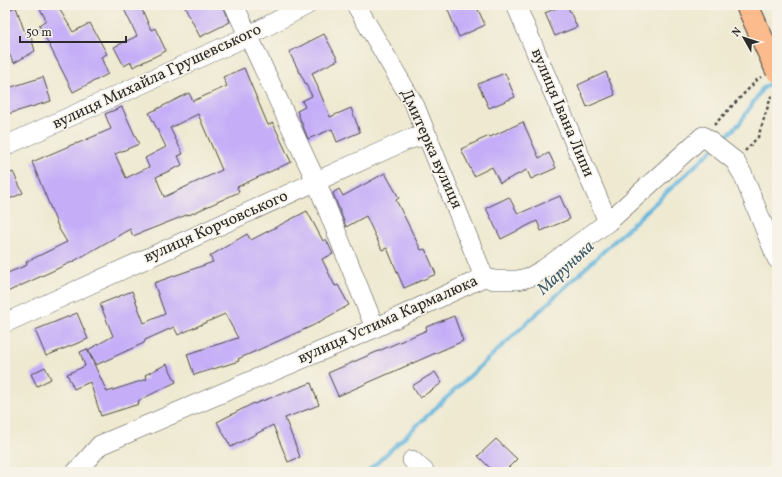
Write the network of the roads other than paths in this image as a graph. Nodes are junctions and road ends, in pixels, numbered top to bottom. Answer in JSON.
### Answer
{"nodes":[{"id":1,"x":234,"y":5,"type":"edge"},
{"id":2,"x":308,"y":5,"type":"edge"},
{"id":3,"x":356,"y":5,"type":"edge"},
{"id":4,"x":516,"y":5,"type":"edge"},
{"id":5,"x":747,"y":5,"type":"edge"},
{"id":6,"x":248,"y":36,"type":"junction"},
{"id":7,"x":771,"y":73,"type":"edge"},
{"id":8,"x":429,"y":138,"type":"junction"},
{"id":9,"x":5,"y":146,"type":"edge"},
{"id":10,"x":316,"y":181,"type":"junction"},
{"id":11,"x":608,"y":222,"type":"junction"},
{"id":12,"x":777,"y":259,"type":"edge"},
{"id":13,"x":484,"y":277,"type":"junction"},
{"id":14,"x":5,"y":323,"type":"edge"},
{"id":15,"x":375,"y":328,"type":"junction"},
{"id":16,"x":76,"y":472,"type":"edge"}],
"edges":[{"from":1,"to":6,"type":"street"},
{"from":2,"to":6,"type":"street","name":"вулиця Михайла Грушевського"},
{"from":3,"to":8,"type":"street","name":"Дмитерка вулиця"},
{"from":4,"to":11,"type":"street","name":"вулиця Івана Липи"},
{"from":5,"to":7,"type":"highway","bridge":true},
{"from":6,"to":9,"type":"street","name":"вулиця Михайла Грушевського"},
{"from":6,"to":10,"type":"street"},
{"from":8,"to":10,"type":"street","name":"вулиця Корчовського"},
{"from":8,"to":13,"type":"street","name":"Дмитерка вулиця"},
{"from":10,"to":14,"type":"street","name":"вулиця Корчовського"},
{"from":10,"to":15,"type":"street"},
{"from":11,"to":12,"type":"street","name":"вулиця Устима Кармалюка"},
{"from":11,"to":13,"type":"street","name":"вулиця Устима Кармалюка"},
{"from":13,"to":15,"type":"street","name":"вулиця Устима Кармалюка"},
{"from":15,"to":16,"type":"street","name":"вулиця Устима Кармалюка"}]}
